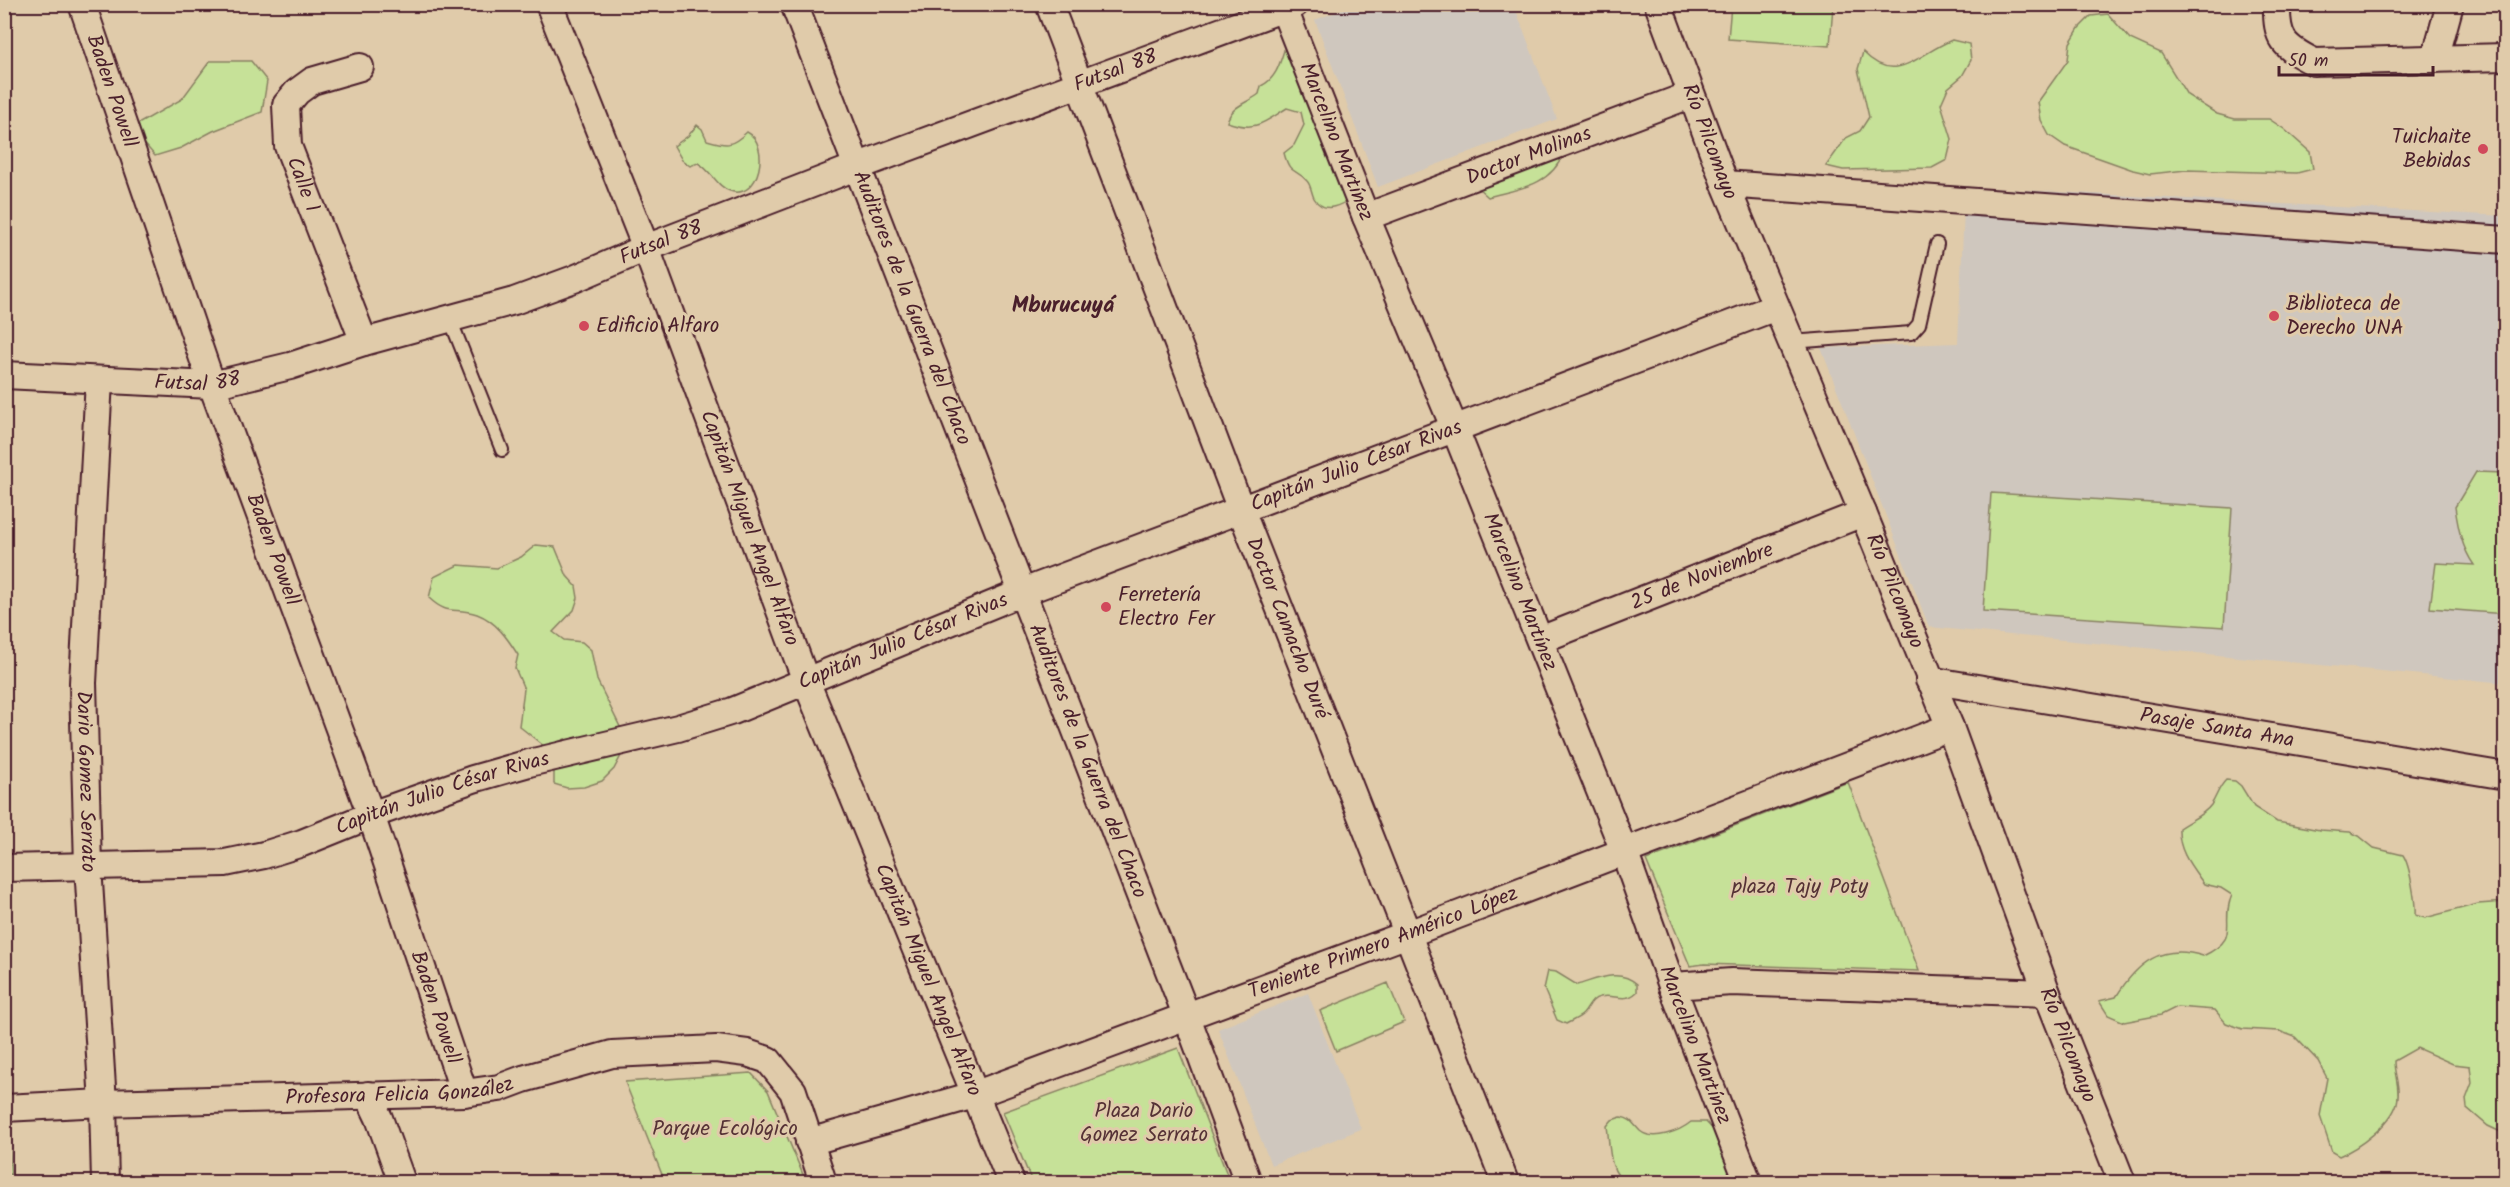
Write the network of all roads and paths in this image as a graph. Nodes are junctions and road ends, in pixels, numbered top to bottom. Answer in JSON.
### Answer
{"nodes":[{"id":1,"x":82,"y":4,"type":"edge"},
{"id":2,"x":549,"y":4,"type":"edge"},
{"id":3,"x":794,"y":4,"type":"edge"},
{"id":4,"x":1049,"y":4,"type":"edge"},
{"id":5,"x":1658,"y":4,"type":"edge"},
{"id":6,"x":2277,"y":4,"type":"edge"},
{"id":7,"x":2450,"y":4,"type":"edge"},
{"id":8,"x":1287,"y":6,"type":"edge"},
{"id":9,"x":2505,"y":57,"type":"edge"},
{"id":10,"x":2435,"y":59,"type":"junction"},
{"id":11,"x":360,"y":67,"type":"dead end"},
{"id":12,"x":1079,"y":83,"type":"junction"},
{"id":13,"x":1690,"y":95,"type":"junction"},
{"id":14,"x":856,"y":167,"type":"junction"},
{"id":15,"x":1725,"y":184,"type":"junction"},
{"id":16,"x":1366,"y":217,"type":"junction"},
{"id":17,"x":2505,"y":240,"type":"edge"},
{"id":18,"x":1937,"y":244,"type":"dead end"},
{"id":19,"x":646,"y":248,"type":"junction"},
{"id":20,"x":1776,"y":307,"type":"junction"},
{"id":21,"x":450,"y":319,"type":"junction"},
{"id":22,"x":364,"y":342,"type":"junction"},
{"id":23,"x":1791,"y":342,"type":"junction"},
{"id":24,"x":4,"y":375,"type":"edge"},
{"id":25,"x":99,"y":380,"type":"junction"},
{"id":26,"x":212,"y":386,"type":"junction"},
{"id":27,"x":1454,"y":427,"type":"junction"},
{"id":28,"x":502,"y":450,"type":"dead end"},
{"id":29,"x":1241,"y":510,"type":"junction"},
{"id":30,"x":1863,"y":513,"type":"junction"},
{"id":31,"x":1023,"y":592,"type":"junction"},
{"id":32,"x":1540,"y":640,"type":"junction"},
{"id":33,"x":1929,"y":680,"type":"junction"},
{"id":34,"x":806,"y":681,"type":"junction"},
{"id":35,"x":1950,"y":727,"type":"junction"},
{"id":36,"x":2505,"y":776,"type":"edge"},
{"id":37,"x":370,"y":815,"type":"junction"},
{"id":38,"x":1624,"y":851,"type":"junction"},
{"id":39,"x":88,"y":866,"type":"junction"},
{"id":40,"x":4,"y":868,"type":"edge"},
{"id":41,"x":1408,"y":934,"type":"junction"},
{"id":42,"x":1672,"y":986,"type":"junction"},
{"id":43,"x":2047,"y":993,"type":"junction"},
{"id":44,"x":1188,"y":1017,"type":"junction"},
{"id":45,"x":464,"y":1094,"type":"junction"},
{"id":46,"x":368,"y":1095,"type":"junction"},
{"id":47,"x":974,"y":1095,"type":"junction"},
{"id":48,"x":103,"y":1103,"type":"junction"},
{"id":49,"x":4,"y":1108,"type":"edge"},
{"id":50,"x":809,"y":1142,"type":"junction"},
{"id":51,"x":105,"y":1182,"type":"edge"},
{"id":52,"x":402,"y":1182,"type":"edge"},
{"id":53,"x":823,"y":1182,"type":"edge"},
{"id":54,"x":1011,"y":1182,"type":"edge"},
{"id":55,"x":1248,"y":1182,"type":"edge"},
{"id":56,"x":1505,"y":1182,"type":"edge"},
{"id":57,"x":1748,"y":1182,"type":"edge"},
{"id":58,"x":2122,"y":1182,"type":"edge"}],
"edges":[{"from":1,"to":26,"type":"street","name":"Baden Powell"},
{"from":2,"to":19,"type":"street","name":"Capitán Miguel Angel Alfaro"},
{"from":3,"to":14,"type":"street","name":"Auditores de la Guerra del Chaco"},
{"from":4,"to":12,"type":"street","name":"Doctor Camacho Duré"},
{"from":5,"to":13,"type":"street","name":"Río Pilcomayo"},
{"from":6,"to":10,"type":"street"},
{"from":7,"to":10,"type":"street"},
{"from":8,"to":12,"type":"street","name":"Futsal 88"},
{"from":8,"to":16,"type":"street","name":"Marcelino Martínez"},
{"from":9,"to":10,"type":"street"},
{"from":11,"to":22,"type":"street","name":"Calle 1"},
{"from":12,"to":14,"type":"street","name":"Futsal 88"},
{"from":12,"to":29,"type":"street","name":"Doctor Camacho Duré"},
{"from":13,"to":15,"type":"street","name":"Río Pilcomayo"},
{"from":13,"to":16,"type":"street","name":"Doctor Molinas"},
{"from":14,"to":19,"type":"street","name":"Futsal 88"},
{"from":14,"to":31,"type":"street","name":"Auditores de la Guerra del Chaco"},
{"from":15,"to":17,"type":"street"},
{"from":15,"to":20,"type":"street","name":"Río Pilcomayo"},
{"from":16,"to":27,"type":"street","name":"Marcelino Martínez"},
{"from":18,"to":23,"type":"lane"},
{"from":19,"to":21,"type":"street","name":"Futsal 88"},
{"from":19,"to":34,"type":"street","name":"Capitán Miguel Angel Alfaro"},
{"from":20,"to":23,"type":"street","name":"Río Pilcomayo"},
{"from":20,"to":27,"type":"street","name":"Capitán Julio César Rivas"},
{"from":21,"to":22,"type":"street","name":"Futsal 88"},
{"from":21,"to":28,"type":"lane"},
{"from":22,"to":26,"type":"street","name":"Futsal 88"},
{"from":23,"to":30,"type":"street","name":"Río Pilcomayo"},
{"from":24,"to":25,"type":"street","name":"Futsal 88"},
{"from":25,"to":26,"type":"street","name":"Futsal 88"},
{"from":25,"to":39,"type":"street","name":"Dario Gomez Serrato"},
{"from":26,"to":37,"type":"street","name":"Baden Powell"},
{"from":27,"to":29,"type":"street","name":"Capitán Julio César Rivas"},
{"from":27,"to":32,"type":"street","name":"Marcelino Martínez"},
{"from":29,"to":31,"type":"street","name":"Capitán Julio César Rivas"},
{"from":29,"to":41,"type":"street","name":"Doctor Camacho Duré"},
{"from":30,"to":32,"type":"street","name":"25 de Noviembre"},
{"from":30,"to":33,"type":"street","name":"Río Pilcomayo"},
{"from":31,"to":34,"type":"street","name":"Capitán Julio César Rivas"},
{"from":31,"to":44,"type":"street","name":"Auditores de la Guerra del Chaco"},
{"from":32,"to":38,"type":"street","name":"Marcelino Martínez"},
{"from":33,"to":35,"type":"street","name":"Río Pilcomayo"},
{"from":33,"to":36,"type":"street","name":"Pasaje Santa Ana"},
{"from":34,"to":37,"type":"street","name":"Capitán Julio César Rivas"},
{"from":34,"to":47,"type":"street","name":"Capitán Miguel Angel Alfaro"},
{"from":35,"to":38,"type":"street","name":"Teniente Primero Américo López"},
{"from":35,"to":43,"type":"street","name":"Río Pilcomayo"},
{"from":37,"to":39,"type":"street","name":"Capitán Julio César Rivas"},
{"from":37,"to":45,"type":"street","name":"Baden Powell"},
{"from":38,"to":41,"type":"street","name":"Teniente Primero Américo López"},
{"from":38,"to":42,"type":"street","name":"Marcelino Martínez"},
{"from":39,"to":40,"type":"street","name":"Capitán Julio César Rivas"},
{"from":39,"to":48,"type":"street","name":"Dario Gomez Serrato"},
{"from":41,"to":44,"type":"street","name":"Teniente Primero Américo López"},
{"from":41,"to":56,"type":"street","name":"Doctor Camacho Duré"},
{"from":42,"to":43,"type":"street"},
{"from":42,"to":57,"type":"street","name":"Marcelino Martínez"},
{"from":43,"to":58,"type":"street","name":"Río Pilcomayo"},
{"from":44,"to":47,"type":"street","name":"Teniente Primero Américo López"},
{"from":44,"to":55,"type":"street","name":"Auditores de la Guerra del Chaco"},
{"from":45,"to":46,"type":"street","name":"Profesora Felicia González"},
{"from":45,"to":50,"type":"street","name":"Profesora Felicia González"},
{"from":46,"to":48,"type":"street","name":"Profesora Felicia González"},
{"from":46,"to":52,"type":"street"},
{"from":47,"to":50,"type":"street","name":"Teniente Primero Américo López"},
{"from":47,"to":54,"type":"street","name":"Capitán Miguel Angel Alfaro"},
{"from":48,"to":49,"type":"street","name":"Profesora Felicia González"},
{"from":48,"to":51,"type":"street","name":"Dario Gomez Serrato"},
{"from":50,"to":53,"type":"street","name":"Profesora Felicia González"}]}
